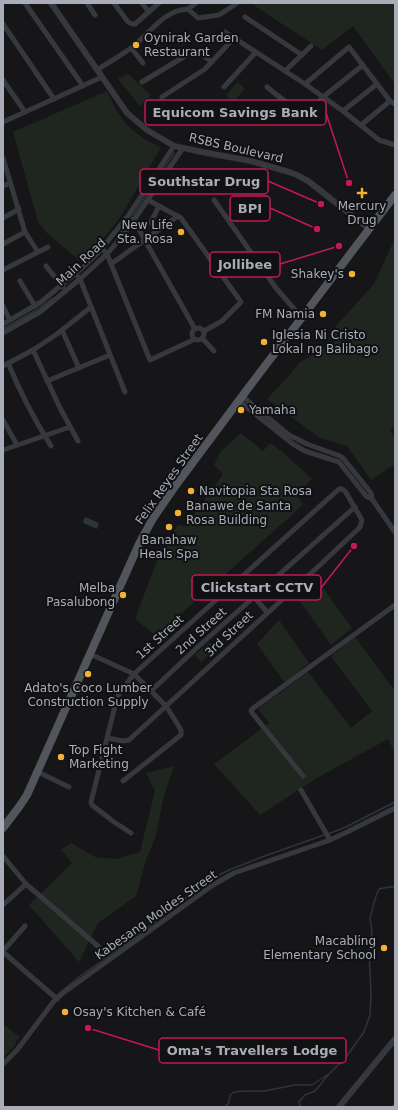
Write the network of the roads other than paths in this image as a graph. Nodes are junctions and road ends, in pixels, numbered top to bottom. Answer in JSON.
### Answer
{"nodes":[{"id":1,"x":25,"y":3,"type":"edge"},
{"id":2,"x":52,"y":3,"type":"edge"},
{"id":3,"x":87,"y":3,"type":"edge"},
{"id":4,"x":114,"y":3,"type":"edge"},
{"id":5,"x":142,"y":3,"type":"edge"},
{"id":6,"x":159,"y":3,"type":"edge"},
{"id":7,"x":196,"y":3,"type":"edge"},
{"id":8,"x":236,"y":4,"type":"dead end"},
{"id":9,"x":188,"y":9,"type":"junction"},
{"id":10,"x":149,"y":12,"type":"junction"},
{"id":11,"x":95,"y":15,"type":"dead end"},
{"id":12,"x":246,"y":18,"type":"dead end"},
{"id":13,"x":3,"y":24,"type":"edge"},
{"id":14,"x":225,"y":32,"type":"dead end"},
{"id":15,"x":234,"y":38,"type":"junction"},
{"id":16,"x":311,"y":46,"type":"dead end"},
{"id":17,"x":131,"y":48,"type":"junction"},
{"id":18,"x":256,"y":52,"type":"junction"},
{"id":19,"x":302,"y":55,"type":"junction"},
{"id":20,"x":212,"y":62,"type":"junction"},
{"id":21,"x":143,"y":63,"type":"dead end"},
{"id":22,"x":363,"y":65,"type":"junction"},
{"id":23,"x":97,"y":70,"type":"junction"},
{"id":24,"x":285,"y":71,"type":"junction"},
{"id":25,"x":102,"y":77,"type":"junction"},
{"id":26,"x":3,"y":80,"type":"edge"},
{"id":27,"x":142,"y":82,"type":"dead end"},
{"id":28,"x":305,"y":84,"type":"junction"},
{"id":29,"x":377,"y":84,"type":"junction"},
{"id":30,"x":83,"y":86,"type":"junction"},
{"id":31,"x":224,"y":87,"type":"dead end"},
{"id":32,"x":267,"y":87,"type":"dead end"},
{"id":33,"x":162,"y":97,"type":"dead end"},
{"id":34,"x":323,"y":97,"type":"junction"},
{"id":35,"x":54,"y":98,"type":"junction"},
{"id":36,"x":393,"y":103,"type":"edge"},
{"id":37,"x":343,"y":111,"type":"junction"},
{"id":38,"x":25,"y":112,"type":"junction"},
{"id":39,"x":3,"y":122,"type":"edge"},
{"id":40,"x":361,"y":125,"type":"junction"},
{"id":41,"x":395,"y":145,"type":"edge"},
{"id":42,"x":174,"y":146,"type":"junction"},
{"id":43,"x":183,"y":148,"type":"junction"},
{"id":44,"x":3,"y":158,"type":"edge"},
{"id":45,"x":10,"y":182,"type":"junction"},
{"id":46,"x":3,"y":186,"type":"edge"},
{"id":47,"x":395,"y":195,"type":"edge"},
{"id":48,"x":148,"y":200,"type":"junction"},
{"id":49,"x":214,"y":200,"type":"dead end"},
{"id":50,"x":159,"y":206,"type":"junction"},
{"id":51,"x":19,"y":209,"type":"junction"},
{"id":52,"x":128,"y":216,"type":"junction"},
{"id":53,"x":178,"y":216,"type":"junction"},
{"id":54,"x":3,"y":218,"type":"edge"},
{"id":55,"x":134,"y":220,"type":"junction"},
{"id":56,"x":369,"y":229,"type":"junction"},
{"id":57,"x":25,"y":232,"type":"junction"},
{"id":58,"x":156,"y":232,"type":"junction"},
{"id":59,"x":145,"y":240,"type":"junction"},
{"id":60,"x":3,"y":244,"type":"edge"},
{"id":61,"x":48,"y":246,"type":"dead end"},
{"id":62,"x":102,"y":248,"type":"junction"},
{"id":63,"x":38,"y":252,"type":"junction"},
{"id":64,"x":107,"y":254,"type":"junction"},
{"id":65,"x":111,"y":264,"type":"junction"},
{"id":66,"x":46,"y":266,"type":"dead end"},
{"id":67,"x":3,"y":270,"type":"edge"},
{"id":68,"x":75,"y":274,"type":"junction"},
{"id":69,"x":80,"y":279,"type":"junction"},
{"id":70,"x":20,"y":281,"type":"dead end"},
{"id":71,"x":62,"y":285,"type":"junction"},
{"id":72,"x":66,"y":291,"type":"junction"},
{"id":73,"x":3,"y":306,"type":"edge"},
{"id":74,"x":35,"y":306,"type":"junction"},
{"id":75,"x":91,"y":307,"type":"junction"},
{"id":76,"x":302,"y":318,"type":"junction"},
{"id":77,"x":10,"y":320,"type":"junction"},
{"id":78,"x":3,"y":324,"type":"edge"},
{"id":79,"x":195,"y":329,"type":"junction"},
{"id":80,"x":62,"y":330,"type":"junction"},
{"id":81,"x":204,"y":331,"type":"junction"},
{"id":82,"x":3,"y":333,"type":"edge"},
{"id":83,"x":202,"y":338,"type":"junction"},
{"id":84,"x":195,"y":339,"type":"junction"},
{"id":85,"x":32,"y":350,"type":"junction"},
{"id":86,"x":214,"y":351,"type":"dead end"},
{"id":87,"x":110,"y":355,"type":"junction"},
{"id":88,"x":6,"y":364,"type":"edge"},
{"id":89,"x":79,"y":368,"type":"junction"},
{"id":90,"x":47,"y":381,"type":"junction"},
{"id":91,"x":125,"y":392,"type":"dead end"},
{"id":92,"x":241,"y":398,"type":"junction"},
{"id":93,"x":3,"y":420,"type":"edge"},
{"id":94,"x":70,"y":427,"type":"junction"},
{"id":95,"x":44,"y":435,"type":"junction"},
{"id":96,"x":78,"y":441,"type":"dead end"},
{"id":97,"x":17,"y":445,"type":"junction"},
{"id":98,"x":51,"y":446,"type":"dead end"},
{"id":99,"x":3,"y":450,"type":"edge"},
{"id":100,"x":339,"y":489,"type":"joint"},
{"id":101,"x":355,"y":507,"type":"junction"},
{"id":102,"x":395,"y":532,"type":"edge"},
{"id":103,"x":237,"y":582,"type":"junction"},
{"id":104,"x":254,"y":597,"type":"junction"},
{"id":105,"x":395,"y":605,"type":"edge"},
{"id":106,"x":267,"y":612,"type":"junction"},
{"id":107,"x":90,"y":654,"type":"junction"},
{"id":108,"x":134,"y":674,"type":"junction"},
{"id":109,"x":151,"y":691,"type":"junction"},
{"id":110,"x":166,"y":706,"type":"junction"},
{"id":111,"x":107,"y":738,"type":"junction"},
{"id":112,"x":38,"y":772,"type":"junction"},
{"id":113,"x":304,"y":776,"type":"dead end"},
{"id":114,"x":123,"y":781,"type":"dead end"},
{"id":115,"x":70,"y":787,"type":"dead end"},
{"id":116,"x":301,"y":790,"type":"dead end"},
{"id":117,"x":395,"y":808,"type":"edge"},
{"id":118,"x":3,"y":828,"type":"edge"},
{"id":119,"x":131,"y":833,"type":"dead end"},
{"id":120,"x":328,"y":836,"type":"junction"},
{"id":121,"x":3,"y":856,"type":"edge"},
{"id":122,"x":26,"y":884,"type":"junction"},
{"id":123,"x":3,"y":905,"type":"edge"},
{"id":124,"x":26,"y":926,"type":"dead end"},
{"id":125,"x":99,"y":947,"type":"dead end"},
{"id":126,"x":3,"y":951,"type":"edge"},
{"id":127,"x":56,"y":998,"type":"junction"},
{"id":128,"x":395,"y":1039,"type":"edge"},
{"id":129,"x":3,"y":1064,"type":"edge"},
{"id":130,"x":339,"y":1107,"type":"edge"}],
"edges":[{"from":1,"to":30,"type":"street"},
{"from":2,"to":23,"type":"street","name":"RSBS Boulevard"},
{"from":3,"to":11,"type":"street"},
{"from":4,"to":10,"type":"street"},
{"from":5,"to":10,"type":"street"},
{"from":6,"to":10,"type":"street"},
{"from":7,"to":9,"type":"street"},
{"from":8,"to":9,"type":"street"},
{"from":9,"to":17,"type":"street"},
{"from":12,"to":19,"type":"street"},
{"from":13,"to":35,"type":"street"},
{"from":14,"to":15,"type":"street"},
{"from":15,"to":18,"type":"street"},
{"from":15,"to":20,"type":"street"},
{"from":16,"to":19,"type":"street"},
{"from":17,"to":21,"type":"street"},
{"from":17,"to":23,"type":"street"},
{"from":18,"to":24,"type":"street"},
{"from":18,"to":31,"type":"street"},
{"from":19,"to":24,"type":"street"},
{"from":20,"to":27,"type":"street"},
{"from":20,"to":33,"type":"street"},
{"from":22,"to":28,"type":"street"},
{"from":22,"to":29,"type":"street"},
{"from":22,"to":34,"type":"street"},
{"from":23,"to":25,"type":"street","name":"RSBS Boulevard"},
{"from":24,"to":28,"type":"street"},
{"from":25,"to":30,"type":"street"},
{"from":25,"to":42,"type":"street","name":"RSBS Boulevard"},
{"from":26,"to":38,"type":"street"},
{"from":28,"to":34,"type":"street"},
{"from":29,"to":36,"type":"street"},
{"from":29,"to":37,"type":"street"},
{"from":30,"to":35,"type":"street"},
{"from":32,"to":34,"type":"street"},
{"from":34,"to":37,"type":"street"},
{"from":35,"to":38,"type":"street"},
{"from":36,"to":40,"type":"street"},
{"from":37,"to":40,"type":"street"},
{"from":38,"to":39,"type":"street"},
{"from":40,"to":41,"type":"street"},
{"from":42,"to":43,"type":"street","name":"RSBS Boulevard"},
{"from":42,"to":52,"type":"street","name":"Main Road"},
{"from":43,"to":48,"type":"street","name":"Main Road"},
{"from":43,"to":56,"type":"street","name":"RSBS Boulevard"},
{"from":44,"to":45,"type":"street"},
{"from":45,"to":46,"type":"street"},
{"from":45,"to":51,"type":"street"},
{"from":47,"to":56,"type":"main road","name":"Felix Reyes Street"},
{"from":48,"to":50,"type":"street"},
{"from":48,"to":55,"type":"street","name":"Main Road"},
{"from":49,"to":76,"type":"street"},
{"from":50,"to":53,"type":"street"},
{"from":50,"to":58,"type":"street"},
{"from":51,"to":54,"type":"street"},
{"from":51,"to":57,"type":"street"},
{"from":52,"to":55,"type":"street"},
{"from":52,"to":62,"type":"street","name":"Main Road"},
{"from":53,"to":58,"type":"street"},
{"from":53,"to":81,"type":"street"},
{"from":55,"to":59,"type":"street"},
{"from":55,"to":64,"type":"street","name":"Main Road"},
{"from":56,"to":76,"type":"main road","name":"Felix Reyes Street"},
{"from":57,"to":60,"type":"street"},
{"from":57,"to":63,"type":"street"},
{"from":58,"to":59,"type":"street"},
{"from":59,"to":65,"type":"street"},
{"from":59,"to":79,"type":"street"},
{"from":61,"to":63,"type":"street"},
{"from":62,"to":64,"type":"street"},
{"from":62,"to":68,"type":"street","name":"Main Road"},
{"from":63,"to":67,"type":"street"},
{"from":64,"to":65,"type":"street"},
{"from":64,"to":69,"type":"street","name":"Main Road"},
{"from":65,"to":84,"type":"street"},
{"from":66,"to":71,"type":"street"},
{"from":68,"to":69,"type":"street"},
{"from":68,"to":71,"type":"street","name":"Main Road"},
{"from":69,"to":72,"type":"street","name":"Main Road"},
{"from":69,"to":75,"type":"street"},
{"from":70,"to":74,"type":"street"},
{"from":71,"to":72,"type":"street"},
{"from":71,"to":74,"type":"street","name":"Main Road"},
{"from":72,"to":82,"type":"street","name":"Main Road"},
{"from":73,"to":77,"type":"street"},
{"from":74,"to":77,"type":"street","name":"Main Road"},
{"from":75,"to":80,"type":"street"},
{"from":75,"to":87,"type":"street"},
{"from":76,"to":92,"type":"main road","name":"Felix Reyes Street"},
{"from":77,"to":78,"type":"street","name":"Main Road"},
{"from":79,"to":81,"type":"street"},
{"from":79,"to":84,"type":"street"},
{"from":80,"to":85,"type":"street"},
{"from":80,"to":89,"type":"street"},
{"from":81,"to":83,"type":"street"},
{"from":83,"to":84,"type":"street"},
{"from":83,"to":86,"type":"street"},
{"from":85,"to":88,"type":"street"},
{"from":85,"to":90,"type":"street"},
{"from":87,"to":89,"type":"street"},
{"from":87,"to":91,"type":"street"},
{"from":88,"to":95,"type":"street"},
{"from":89,"to":90,"type":"street"},
{"from":90,"to":94,"type":"street"},
{"from":92,"to":102,"type":"street"},
{"from":92,"to":107,"type":"main road","name":"Felix Reyes Street"},
{"from":93,"to":97,"type":"street"},
{"from":94,"to":95,"type":"street"},
{"from":94,"to":96,"type":"street"},
{"from":95,"to":97,"type":"street"},
{"from":95,"to":98,"type":"street"},
{"from":97,"to":99,"type":"street"},
{"from":100,"to":101,"type":"street","name":"3rd Street"},
{"from":100,"to":103,"type":"street","name":"1st Street"},
{"from":101,"to":104,"type":"street","name":"2nd Street"},
{"from":101,"to":106,"type":"street","name":"3rd Street"},
{"from":103,"to":104,"type":"street"},
{"from":103,"to":108,"type":"street","name":"1st Street"},
{"from":104,"to":106,"type":"street"},
{"from":104,"to":109,"type":"street","name":"2nd Street"},
{"from":105,"to":113,"type":"street"},
{"from":106,"to":110,"type":"street","name":"3rd Street"},
{"from":107,"to":108,"type":"street"},
{"from":107,"to":112,"type":"main road","name":"Felix Reyes Street"},
{"from":108,"to":109,"type":"street"},
{"from":108,"to":111,"type":"street","name":"1st Street"},
{"from":109,"to":110,"type":"street"},
{"from":110,"to":111,"type":"street","name":"3rd Street"},
{"from":110,"to":114,"type":"street"},
{"from":111,"to":119,"type":"street","name":"1st Street"},
{"from":112,"to":115,"type":"street"},
{"from":112,"to":118,"type":"main road","name":"Felix Reyes Street"},
{"from":116,"to":120,"type":"street"},
{"from":117,"to":120,"type":"street","name":"Kabesang Moldes Street"},
{"from":120,"to":127,"type":"street","name":"Kabesang Moldes Street"},
{"from":121,"to":122,"type":"street"},
{"from":122,"to":123,"type":"street"},
{"from":122,"to":125,"type":"street"},
{"from":124,"to":126,"type":"street"},
{"from":126,"to":127,"type":"street"},
{"from":127,"to":129,"type":"street","name":"Kabesang Moldes Street"},
{"from":128,"to":130,"type":"street"}]}
